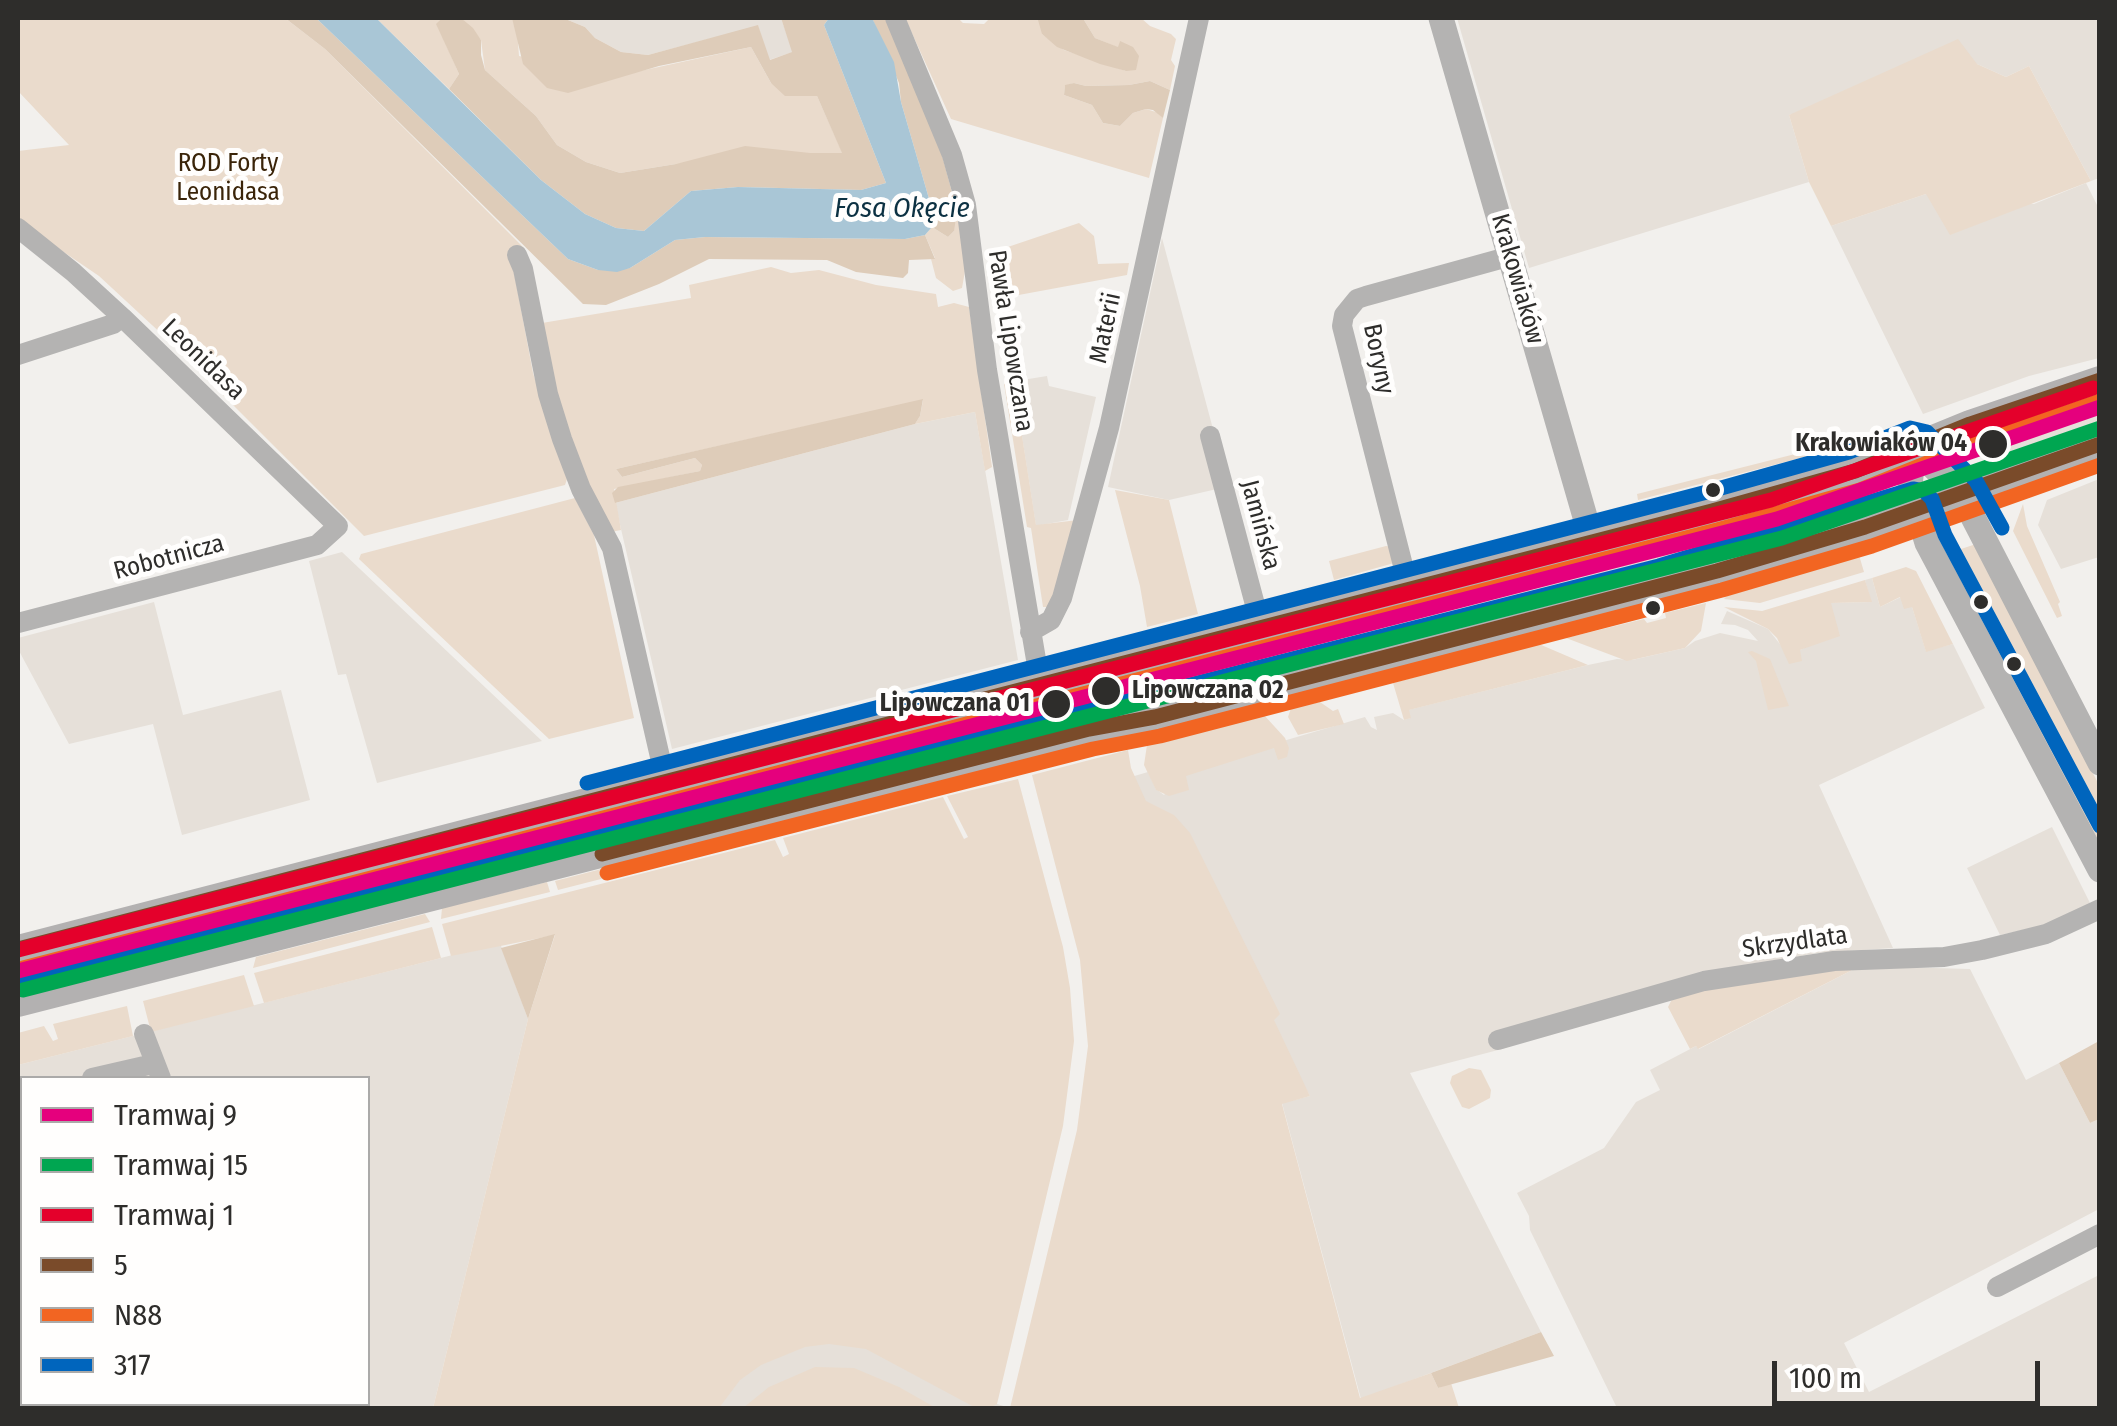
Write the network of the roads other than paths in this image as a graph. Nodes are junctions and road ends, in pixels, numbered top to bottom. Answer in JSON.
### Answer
{"nodes":[{"id":1,"x":895,"y":18,"type":"edge"},
{"id":2,"x":1199,"y":18,"type":"edge"},
{"id":3,"x":1440,"y":18,"type":"edge"},
{"id":4,"x":18,"y":228,"type":"edge"},
{"id":5,"x":517,"y":255,"type":"dead end"},
{"id":6,"x":1511,"y":256,"type":"junction"},
{"id":7,"x":122,"y":316,"type":"junction"},
{"id":8,"x":18,"y":355,"type":"edge"},
{"id":9,"x":2100,"y":380,"type":"edge"},
{"id":10,"x":1210,"y":436,"type":"dead end"},
{"id":11,"x":2100,"y":444,"type":"edge"},
{"id":12,"x":1914,"y":448,"type":"junction"},
{"id":13,"x":1960,"y":494,"type":"junction"},
{"id":14,"x":1915,"y":510,"type":"junction"},
{"id":15,"x":331,"y":535,"type":"joint"},
{"id":16,"x":1592,"y":541,"type":"junction"},
{"id":17,"x":1408,"y":590,"type":"junction"},
{"id":18,"x":18,"y":623,"type":"edge"},
{"id":19,"x":1261,"y":627,"type":"junction"},
{"id":20,"x":1030,"y":632,"type":"junction"},
{"id":21,"x":1040,"y":683,"type":"junction"},
{"id":22,"x":2097,"y":751,"type":"edge"},
{"id":23,"x":666,"y":783,"type":"junction"},
{"id":24,"x":2100,"y":870,"type":"edge"},
{"id":25,"x":2100,"y":908,"type":"edge"},
{"id":26,"x":18,"y":949,"type":"edge"},
{"id":27,"x":18,"y":1003,"type":"edge"},
{"id":28,"x":144,"y":1034,"type":"dead end"},
{"id":29,"x":1498,"y":1040,"type":"dead end"},
{"id":30,"x":157,"y":1071,"type":"edge"},
{"id":31,"x":111,"y":1076,"type":"edge"},
{"id":32,"x":2100,"y":1234,"type":"edge"},
{"id":33,"x":1997,"y":1286,"type":"dead end"}],
"edges":[{"from":1,"to":20,"type":"street","name":"Pawła Lipowczana"},
{"from":2,"to":20,"type":"street","name":"Materii"},
{"from":3,"to":6,"type":"street","name":"Krakowiaków"},
{"from":4,"to":7,"type":"street","name":"Leonidasa"},
{"from":5,"to":23,"type":"street"},
{"from":6,"to":16,"type":"street","name":"Krakowiaków"},
{"from":6,"to":17,"type":"street","name":"Boryny"},
{"from":7,"to":8,"type":"street"},
{"from":7,"to":15,"type":"street","name":"Leonidasa"},
{"from":9,"to":12,"type":"main road"},
{"from":10,"to":19,"type":"street","name":"Jamińska"},
{"from":11,"to":13,"type":"main road"},
{"from":12,"to":13,"type":"street"},
{"from":12,"to":14,"type":"street"},
{"from":12,"to":16,"type":"main road"},
{"from":13,"to":14,"type":"main road"},
{"from":13,"to":22,"type":"street"},
{"from":14,"to":24,"type":"street"},
{"from":14,"to":27,"type":"main road"},
{"from":15,"to":18,"type":"street","name":"Robotnicza"},
{"from":16,"to":17,"type":"main road"},
{"from":17,"to":19,"type":"main road"},
{"from":19,"to":21,"type":"main road"},
{"from":20,"to":21,"type":"street","name":"Pawła Lipowczana"},
{"from":21,"to":23,"type":"main road"},
{"from":23,"to":26,"type":"main road"},
{"from":25,"to":29,"type":"street","name":"Skrzydlata"},
{"from":28,"to":30,"type":"street"},
{"from":30,"to":31,"type":"street"},
{"from":32,"to":33,"type":"street"}]}
